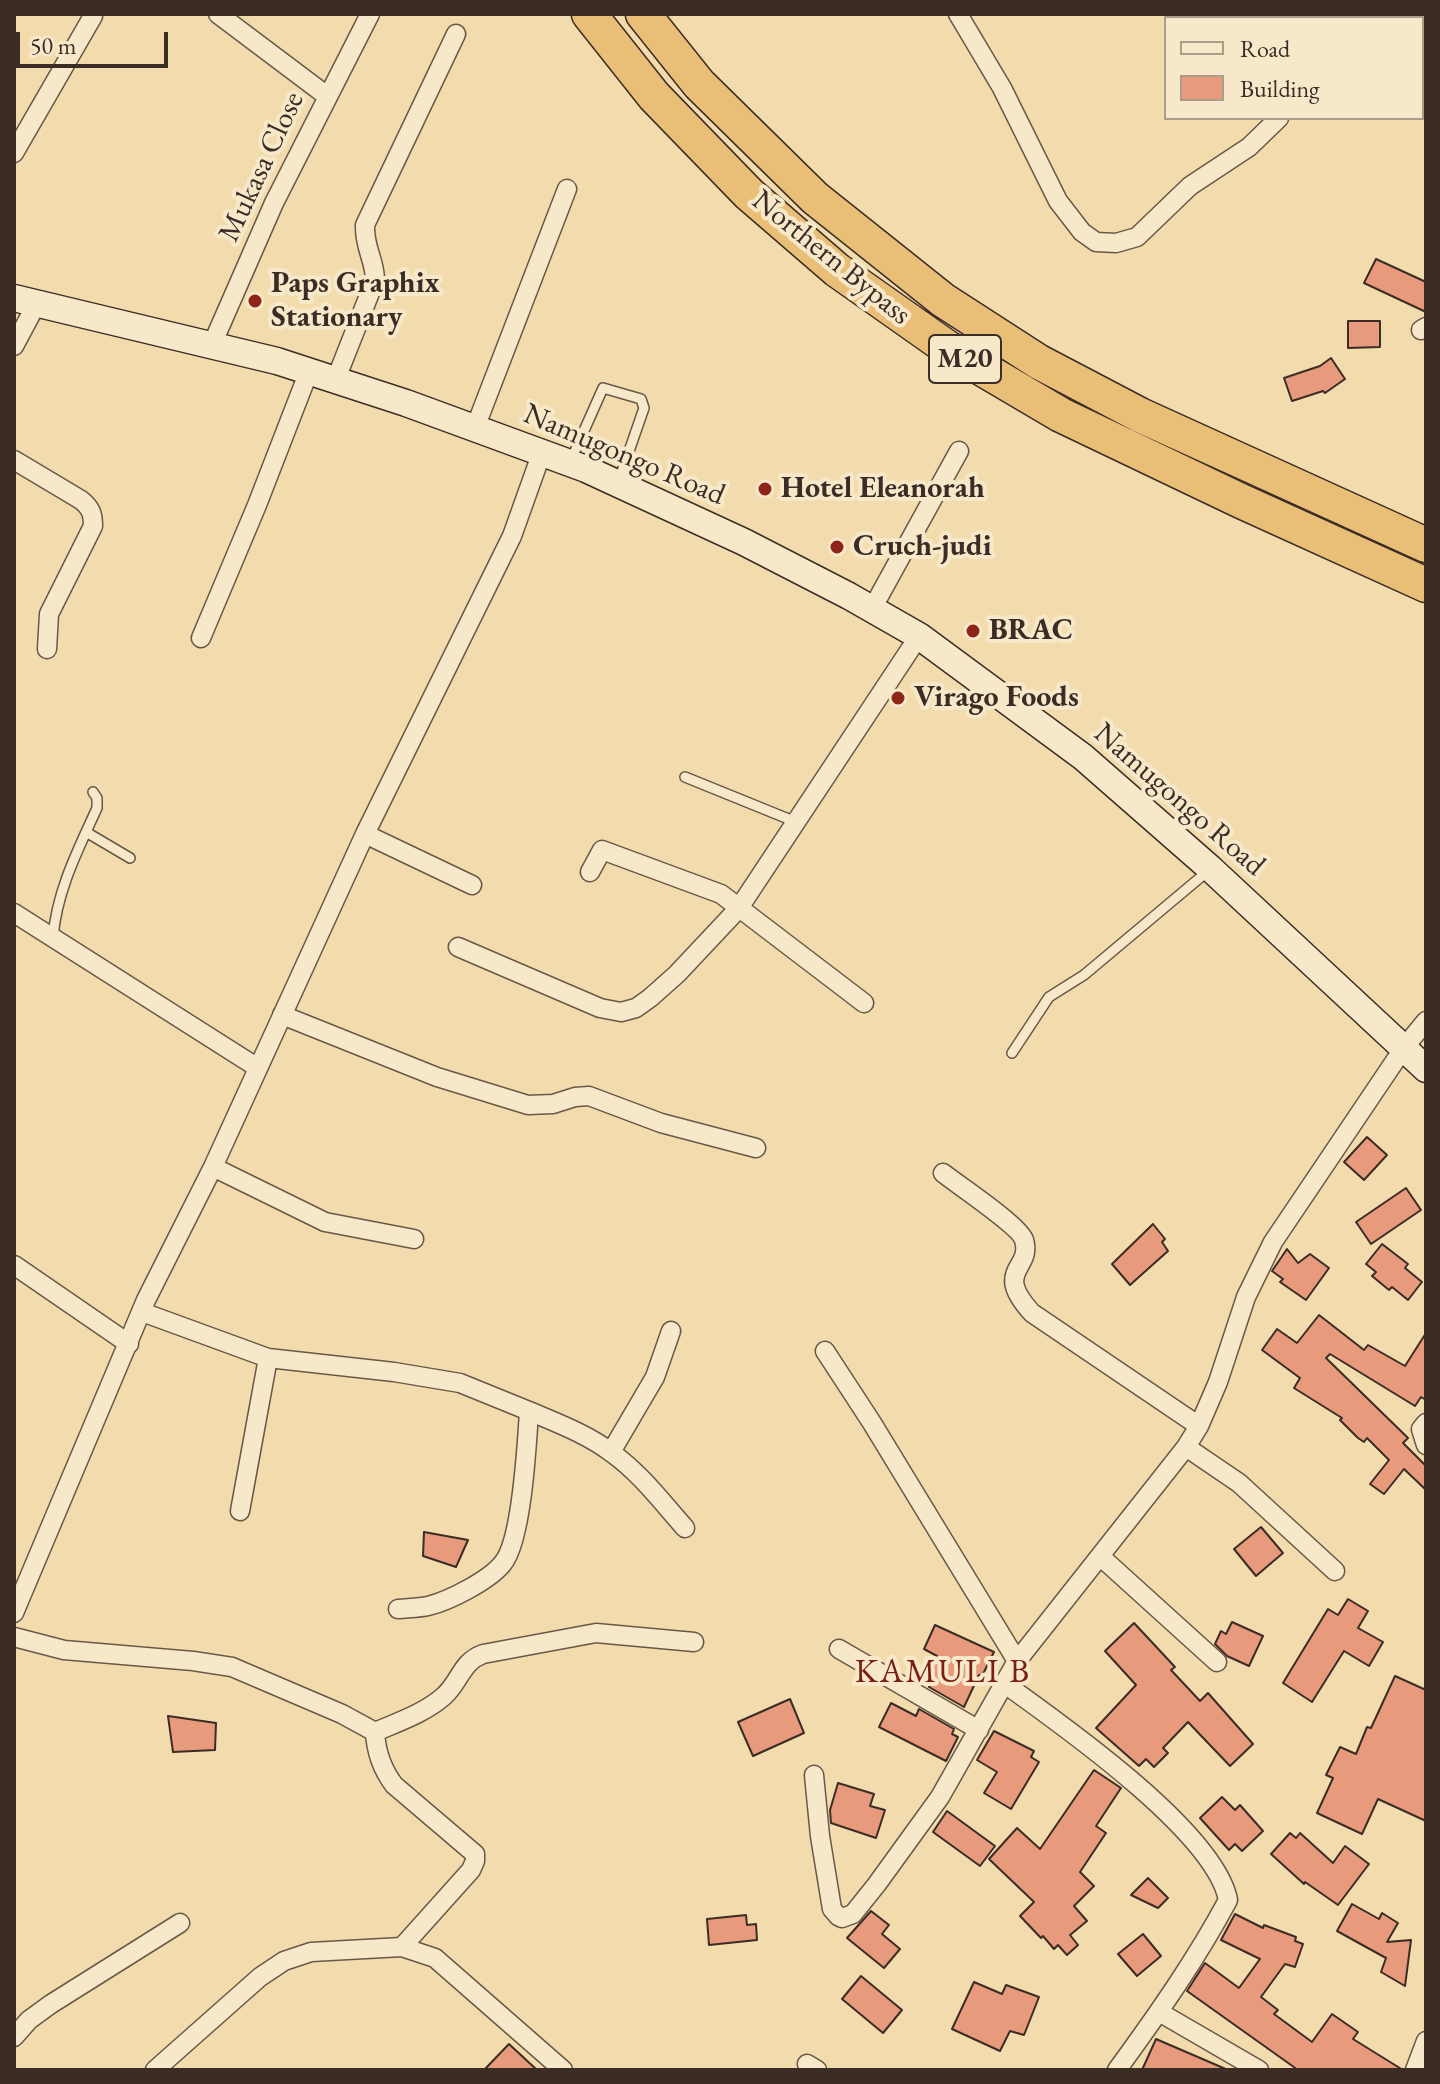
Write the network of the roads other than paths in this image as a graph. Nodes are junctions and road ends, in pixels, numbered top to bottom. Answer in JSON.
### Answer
{"nodes":[{"id":1,"x":218,"y":14,"type":"edge"},
{"id":2,"x":370,"y":14,"type":"edge"},
{"id":3,"x":589,"y":14,"type":"edge"},
{"id":4,"x":643,"y":14,"type":"edge"},
{"id":5,"x":958,"y":14,"type":"edge"},
{"id":6,"x":93,"y":16,"type":"edge"},
{"id":7,"x":456,"y":34,"type":"dead end"},
{"id":8,"x":327,"y":96,"type":"junction"},
{"id":9,"x":1277,"y":120,"type":"edge"},
{"id":10,"x":14,"y":153,"type":"edge"},
{"id":11,"x":567,"y":189,"type":"dead end"},
{"id":12,"x":25,"y":300,"type":"edge"},
{"id":13,"x":14,"y":346,"type":"edge"},
{"id":14,"x":211,"y":347,"type":"junction"},
{"id":15,"x":309,"y":371,"type":"junction"},
{"id":16,"x":336,"y":379,"type":"junction"},
{"id":17,"x":475,"y":428,"type":"junction"},
{"id":18,"x":959,"y":451,"type":"dead end"},
{"id":19,"x":542,"y":452,"type":"junction"},
{"id":20,"x":14,"y":460,"type":"edge"},
{"id":21,"x":570,"y":463,"type":"junction"},
{"id":22,"x":618,"y":483,"type":"junction"},
{"id":23,"x":1426,"y":545,"type":"edge"},
{"id":24,"x":1426,"y":585,"type":"edge"},
{"id":25,"x":872,"y":609,"type":"junction"},
{"id":26,"x":919,"y":636,"type":"junction"},
{"id":27,"x":201,"y":638,"type":"dead end"},
{"id":28,"x":47,"y":649,"type":"dead end"},
{"id":29,"x":685,"y":777,"type":"dead end"},
{"id":30,"x":93,"y":792,"type":"dead end"},
{"id":31,"x":796,"y":822,"type":"junction"},
{"id":32,"x":86,"y":832,"type":"junction"},
{"id":33,"x":365,"y":834,"type":"junction"},
{"id":34,"x":130,"y":858,"type":"dead end"},
{"id":35,"x":1211,"y":869,"type":"junction"},
{"id":36,"x":590,"y":872,"type":"dead end"},
{"id":37,"x":472,"y":885,"type":"dead end"},
{"id":38,"x":739,"y":908,"type":"junction"},
{"id":39,"x":14,"y":913,"type":"edge"},
{"id":40,"x":53,"y":937,"type":"junction"},
{"id":41,"x":458,"y":947,"type":"dead end"},
{"id":42,"x":864,"y":1003,"type":"dead end"},
{"id":43,"x":282,"y":1015,"type":"junction"},
{"id":44,"x":1426,"y":1021,"type":"edge"},
{"id":45,"x":1403,"y":1049,"type":"junction"},
{"id":46,"x":1012,"y":1053,"type":"dead end"},
{"id":47,"x":258,"y":1068,"type":"junction"},
{"id":48,"x":1426,"y":1069,"type":"edge"},
{"id":49,"x":756,"y":1148,"type":"dead end"},
{"id":50,"x":213,"y":1167,"type":"junction"},
{"id":51,"x":943,"y":1173,"type":"dead end"},
{"id":52,"x":414,"y":1239,"type":"dead end"},
{"id":53,"x":14,"y":1265,"type":"edge"},
{"id":54,"x":142,"y":1312,"type":"junction"},
{"id":55,"x":671,"y":1331,"type":"dead end"},
{"id":56,"x":129,"y":1344,"type":"junction"},
{"id":57,"x":825,"y":1351,"type":"dead end"},
{"id":58,"x":268,"y":1358,"type":"junction"},
{"id":59,"x":529,"y":1411,"type":"junction"},
{"id":60,"x":1426,"y":1423,"type":"edge"},
{"id":61,"x":1199,"y":1426,"type":"junction"},
{"id":62,"x":1426,"y":1445,"type":"edge"},
{"id":63,"x":1186,"y":1447,"type":"junction"},
{"id":64,"x":611,"y":1452,"type":"junction"},
{"id":65,"x":240,"y":1511,"type":"dead end"},
{"id":66,"x":685,"y":1528,"type":"dead end"},
{"id":67,"x":1101,"y":1557,"type":"junction"},
{"id":68,"x":1335,"y":1571,"type":"dead end"},
{"id":69,"x":398,"y":1609,"type":"dead end"},
{"id":70,"x":14,"y":1613,"type":"edge"},
{"id":71,"x":14,"y":1637,"type":"edge"},
{"id":72,"x":694,"y":1642,"type":"dead end"},
{"id":73,"x":839,"y":1649,"type":"dead end"},
{"id":74,"x":1017,"y":1661,"type":"junction"},
{"id":75,"x":1217,"y":1662,"type":"dead end"},
{"id":76,"x":1005,"y":1684,"type":"junction"},
{"id":77,"x":979,"y":1730,"type":"junction"},
{"id":78,"x":375,"y":1732,"type":"junction"},
{"id":79,"x":814,"y":1775,"type":"dead end"},
{"id":80,"x":180,"y":1923,"type":"dead end"},
{"id":81,"x":402,"y":1947,"type":"junction"},
{"id":82,"x":1159,"y":2012,"type":"junction"},
{"id":83,"x":14,"y":2037,"type":"edge"},
{"id":84,"x":1426,"y":2041,"type":"edge"},
{"id":85,"x":155,"y":2070,"type":"edge"},
{"id":86,"x":563,"y":2070,"type":"edge"},
{"id":87,"x":1117,"y":2070,"type":"edge"},
{"id":88,"x":1259,"y":2070,"type":"edge"},
{"id":89,"x":1415,"y":2070,"type":"edge"}],
"edges":[{"from":1,"to":8,"type":"street"},
{"from":2,"to":8,"type":"street","name":"Mukasa Close"},
{"from":3,"to":24,"type":"highway","name":"Northern Bypass","number":"M20"},
{"from":4,"to":23,"type":"highway","name":"Northern Bypass","number":"M20"},
{"from":5,"to":9,"type":"street"},
{"from":6,"to":10,"type":"street"},
{"from":7,"to":16,"type":"street"},
{"from":8,"to":14,"type":"street","name":"Mukasa Close"},
{"from":11,"to":17,"type":"street"},
{"from":12,"to":13,"type":"street"},
{"from":12,"to":14,"type":"main road","name":"Namugongo Road"},
{"from":14,"to":15,"type":"main road","name":"Namugongo Road"},
{"from":15,"to":16,"type":"main road","name":"Namugongo Road"},
{"from":15,"to":27,"type":"street"},
{"from":16,"to":17,"type":"main road","name":"Namugongo Road"},
{"from":17,"to":19,"type":"main road","name":"Namugongo Road"},
{"from":18,"to":25,"type":"street"},
{"from":19,"to":21,"type":"main road","name":"Namugongo Road"},
{"from":19,"to":33,"type":"street"},
{"from":20,"to":28,"type":"street"},
{"from":21,"to":22,"type":"main road","name":"Namugongo Road"},
{"from":21,"to":22,"type":"lane"},
{"from":22,"to":25,"type":"main road","name":"Namugongo Road"},
{"from":25,"to":26,"type":"main road","name":"Namugongo Road"},
{"from":26,"to":31,"type":"street"},
{"from":26,"to":35,"type":"main road","name":"Namugongo Road"},
{"from":29,"to":31,"type":"lane"},
{"from":30,"to":32,"type":"lane"},
{"from":31,"to":38,"type":"street"},
{"from":32,"to":34,"type":"lane"},
{"from":32,"to":40,"type":"lane"},
{"from":33,"to":37,"type":"street"},
{"from":33,"to":43,"type":"street"},
{"from":35,"to":45,"type":"main road","name":"Namugongo Road"},
{"from":35,"to":46,"type":"lane"},
{"from":36,"to":38,"type":"street"},
{"from":38,"to":41,"type":"street"},
{"from":38,"to":42,"type":"street"},
{"from":39,"to":40,"type":"street"},
{"from":40,"to":47,"type":"street"},
{"from":43,"to":47,"type":"street"},
{"from":43,"to":49,"type":"street"},
{"from":44,"to":45,"type":"street"},
{"from":45,"to":48,"type":"main road","name":"Namugongo Road"},
{"from":45,"to":61,"type":"street"},
{"from":47,"to":50,"type":"street"},
{"from":50,"to":52,"type":"street"},
{"from":50,"to":54,"type":"street"},
{"from":51,"to":61,"type":"street"},
{"from":53,"to":56,"type":"street"},
{"from":54,"to":56,"type":"street"},
{"from":54,"to":58,"type":"street"},
{"from":55,"to":64,"type":"street"},
{"from":56,"to":70,"type":"street"},
{"from":57,"to":74,"type":"street"},
{"from":58,"to":59,"type":"street"},
{"from":58,"to":65,"type":"street"},
{"from":59,"to":64,"type":"street"},
{"from":59,"to":69,"type":"street"},
{"from":60,"to":62,"type":"street"},
{"from":61,"to":63,"type":"street"},
{"from":63,"to":67,"type":"street"},
{"from":63,"to":68,"type":"street"},
{"from":64,"to":66,"type":"street"},
{"from":67,"to":74,"type":"street"},
{"from":67,"to":75,"type":"street"},
{"from":71,"to":78,"type":"street"},
{"from":72,"to":78,"type":"street"},
{"from":73,"to":77,"type":"street"},
{"from":74,"to":76,"type":"street"},
{"from":76,"to":77,"type":"street"},
{"from":76,"to":82,"type":"street"},
{"from":77,"to":79,"type":"street"},
{"from":78,"to":81,"type":"street"},
{"from":80,"to":83,"type":"street"},
{"from":81,"to":85,"type":"street"},
{"from":81,"to":86,"type":"street"},
{"from":82,"to":87,"type":"street"},
{"from":82,"to":88,"type":"street"},
{"from":84,"to":89,"type":"street"}]}
